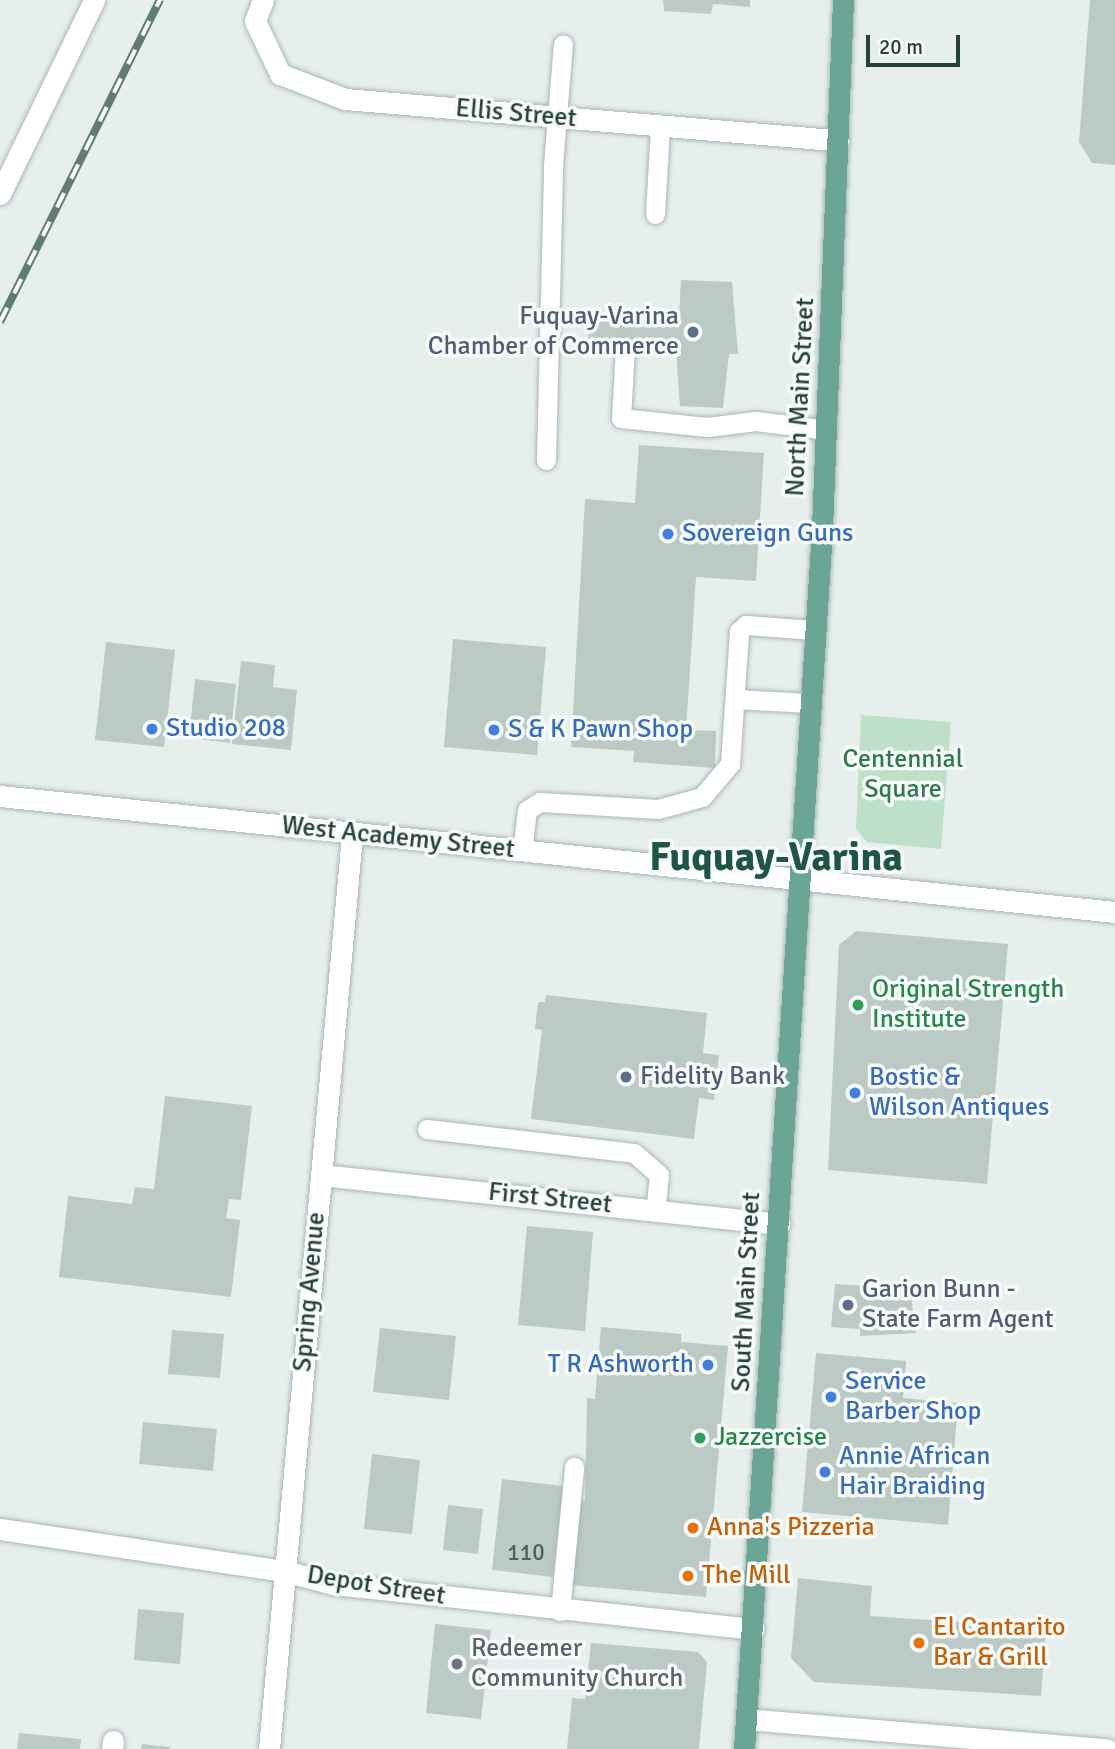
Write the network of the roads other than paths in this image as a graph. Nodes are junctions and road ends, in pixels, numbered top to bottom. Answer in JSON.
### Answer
{"nodes":[{"id":1,"x":94,"y":0,"type":"edge"},
{"id":2,"x":264,"y":0,"type":"edge"},
{"id":3,"x":843,"y":0,"type":"edge"},
{"id":4,"x":563,"y":44,"type":"dead end"},
{"id":5,"x":558,"y":118,"type":"junction"},
{"id":6,"x":660,"y":127,"type":"junction"},
{"id":7,"x":838,"y":140,"type":"junction"},
{"id":8,"x":0,"y":194,"type":"edge"},
{"id":9,"x":655,"y":214,"type":"dead end"},
{"id":10,"x":625,"y":348,"type":"dead end"},
{"id":11,"x":827,"y":430,"type":"junction"},
{"id":12,"x":546,"y":460,"type":"dead end"},
{"id":13,"x":814,"y":630,"type":"junction"},
{"id":14,"x":735,"y":699,"type":"junction"},
{"id":15,"x":809,"y":703,"type":"junction"},
{"id":16,"x":0,"y":796,"type":"edge"},
{"id":17,"x":352,"y":835,"type":"junction"},
{"id":18,"x":522,"y":850,"type":"junction"},
{"id":19,"x":797,"y":880,"type":"junction"},
{"id":20,"x":1115,"y":912,"type":"edge"},
{"id":21,"x":427,"y":1129,"type":"dead end"},
{"id":22,"x":321,"y":1175,"type":"junction"},
{"id":23,"x":655,"y":1211,"type":"junction"},
{"id":24,"x":779,"y":1224,"type":"junction"},
{"id":25,"x":574,"y":1467,"type":"dead end"},
{"id":26,"x":0,"y":1529,"type":"edge"},
{"id":27,"x":285,"y":1571,"type":"junction"},
{"id":28,"x":560,"y":1611,"type":"junction"},
{"id":29,"x":754,"y":1629,"type":"junction"},
{"id":30,"x":746,"y":1719,"type":"junction"},
{"id":31,"x":269,"y":1749,"type":"edge"},
{"id":32,"x":744,"y":1749,"type":"edge"},
{"id":33,"x":1107,"y":1749,"type":"edge"}],
"edges":[{"from":1,"to":8,"type":"street"},
{"from":2,"to":5,"type":"street","name":"Ellis Street"},
{"from":3,"to":7,"type":"main road","name":"North Main Street"},
{"from":4,"to":5,"type":"lane"},
{"from":5,"to":6,"type":"street","name":"Ellis Street"},
{"from":5,"to":12,"type":"lane"},
{"from":6,"to":7,"type":"street","name":"Ellis Street"},
{"from":6,"to":9,"type":"lane"},
{"from":7,"to":11,"type":"main road","name":"North Main Street"},
{"from":10,"to":11,"type":"lane"},
{"from":11,"to":13,"type":"main road","name":"North Main Street"},
{"from":13,"to":14,"type":"lane"},
{"from":13,"to":15,"type":"main road","name":"North Main Street"},
{"from":14,"to":15,"type":"lane"},
{"from":14,"to":18,"type":"lane"},
{"from":15,"to":19,"type":"main road","name":"North Main Street"},
{"from":16,"to":17,"type":"street","name":"West Academy Street"},
{"from":17,"to":18,"type":"street","name":"West Academy Street"},
{"from":17,"to":22,"type":"street","name":"Spring Avenue"},
{"from":18,"to":19,"type":"street","name":"West Academy Street"},
{"from":19,"to":20,"type":"street","name":"West Academy Street"},
{"from":19,"to":24,"type":"main road","name":"South Main Street"},
{"from":21,"to":23,"type":"lane"},
{"from":22,"to":23,"type":"street","name":"First Street"},
{"from":22,"to":27,"type":"street","name":"Spring Avenue"},
{"from":23,"to":24,"type":"street","name":"First Street"},
{"from":24,"to":29,"type":"main road","name":"South Main Street"},
{"from":25,"to":28,"type":"lane"},
{"from":26,"to":27,"type":"street","name":"Depot Street"},
{"from":27,"to":28,"type":"street","name":"Depot Street"},
{"from":27,"to":31,"type":"street","name":"Spring Avenue"},
{"from":28,"to":29,"type":"street","name":"Depot Street"},
{"from":29,"to":30,"type":"main road","name":"South Main Street"},
{"from":30,"to":32,"type":"main road","name":"South Main Street"},
{"from":30,"to":33,"type":"street"}]}
